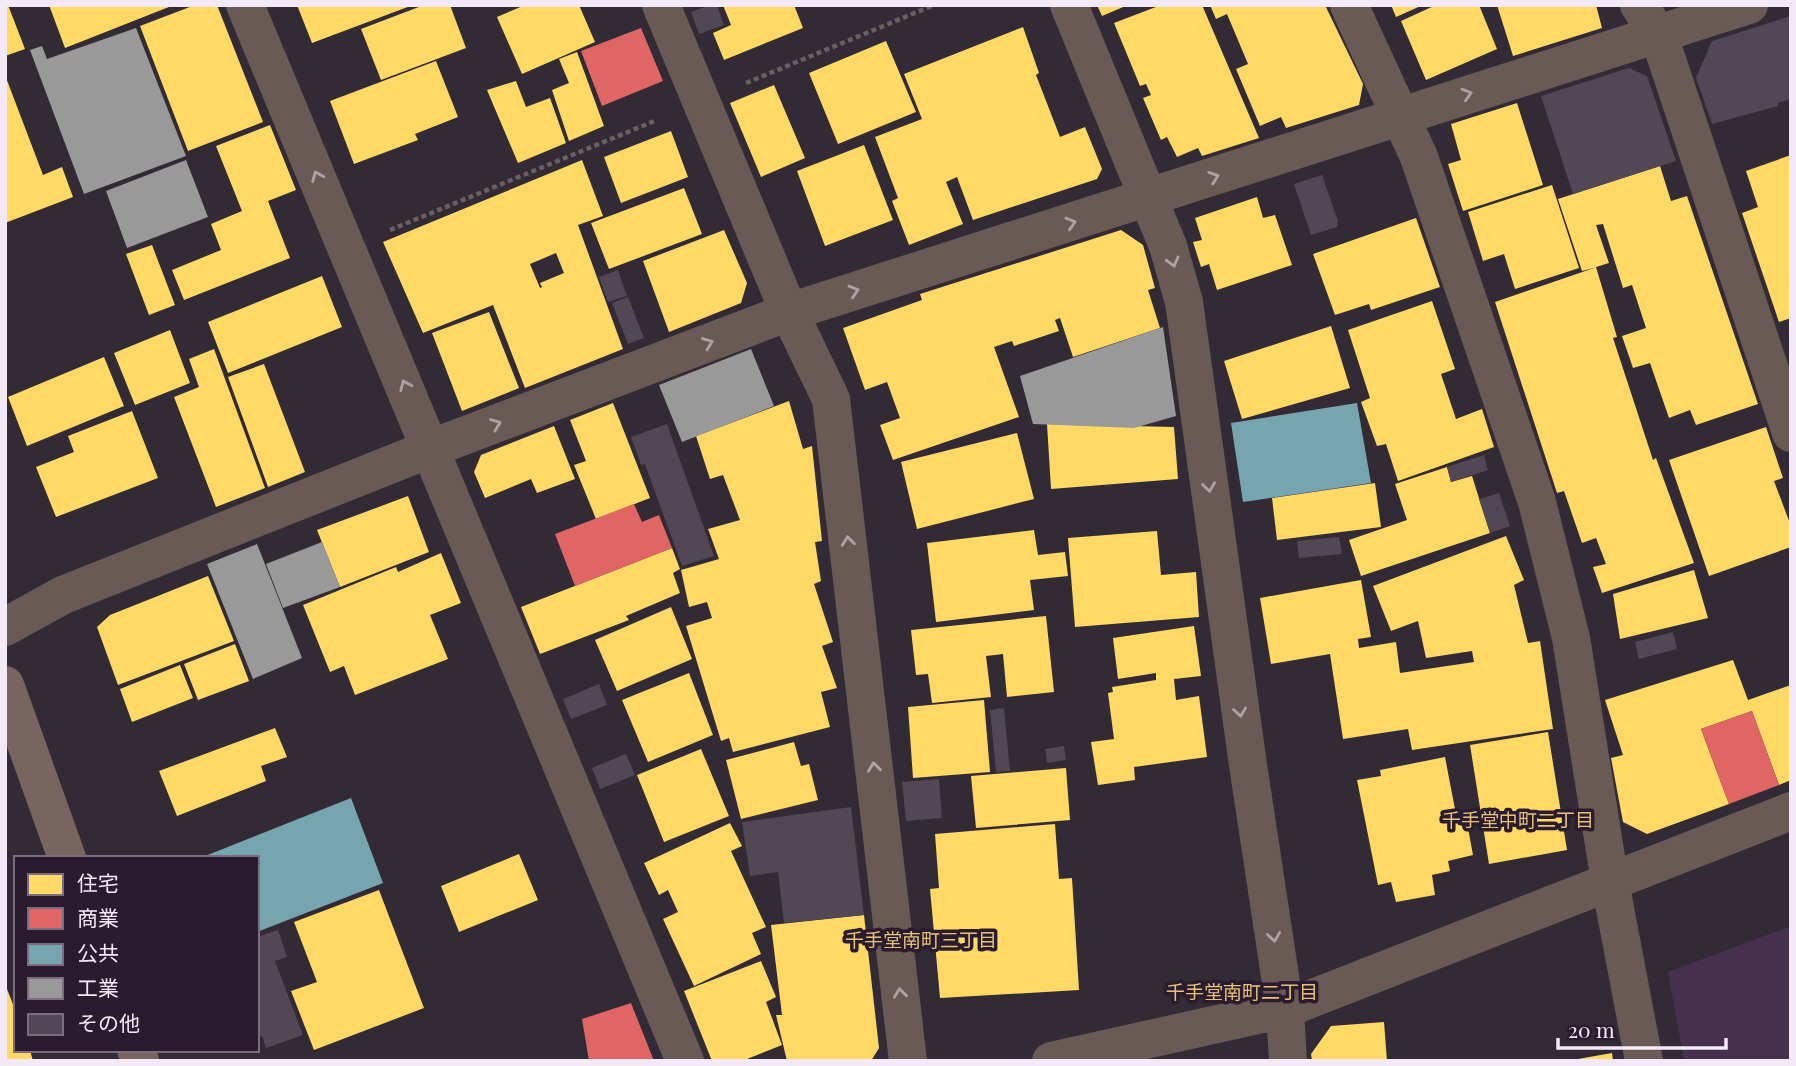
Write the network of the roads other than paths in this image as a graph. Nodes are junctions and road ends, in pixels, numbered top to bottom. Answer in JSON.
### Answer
{"nodes":[{"id":1,"x":245,"y":5,"type":"edge"},
{"id":2,"x":661,"y":5,"type":"edge"},
{"id":3,"x":1069,"y":5,"type":"edge"},
{"id":4,"x":1349,"y":5,"type":"edge"},
{"id":5,"x":1749,"y":5,"type":"edge"},
{"id":6,"x":1649,"y":20,"type":"edge"},
{"id":7,"x":1401,"y":114,"type":"junction"},
{"id":8,"x":1149,"y":198,"type":"junction"},
{"id":9,"x":789,"y":312,"type":"junction"},
{"id":10,"x":1791,"y":433,"type":"edge"},
{"id":11,"x":432,"y":448,"type":"junction"},
{"id":12,"x":5,"y":627,"type":"edge"},
{"id":13,"x":5,"y":685,"type":"edge"},
{"id":14,"x":1791,"y":811,"type":"edge"},
{"id":15,"x":66,"y":856,"type":"edge"},
{"id":16,"x":1610,"y":882,"type":"junction"},
{"id":17,"x":1285,"y":1009,"type":"junction"},
{"id":18,"x":685,"y":1061,"type":"edge"},
{"id":19,"x":908,"y":1061,"type":"edge"},
{"id":20,"x":1051,"y":1061,"type":"edge"},
{"id":21,"x":1289,"y":1061,"type":"edge"},
{"id":22,"x":1644,"y":1061,"type":"edge"}],
"edges":[{"from":11,"to":1,"type":"street","one_way":true},
{"from":2,"to":9,"type":"street"},
{"from":3,"to":8,"type":"street"},
{"from":4,"to":7,"type":"street"},
{"from":5,"to":6,"type":"street"},
{"from":7,"to":6,"type":"street","one_way":true},
{"from":6,"to":10,"type":"street"},
{"from":8,"to":7,"type":"street","one_way":true},
{"from":7,"to":16,"type":"street"},
{"from":9,"to":8,"type":"street","one_way":true},
{"from":8,"to":17,"type":"street","one_way":true},
{"from":11,"to":9,"type":"street","one_way":true},
{"from":19,"to":9,"type":"street","one_way":true},
{"from":11,"to":12,"type":"street"},
{"from":11,"to":18,"type":"street"},
{"from":13,"to":15,"type":"street"},
{"from":14,"to":16,"type":"street"},
{"from":16,"to":17,"type":"street"},
{"from":16,"to":22,"type":"street"},
{"from":17,"to":20,"type":"street"},
{"from":17,"to":21,"type":"street"}]}
